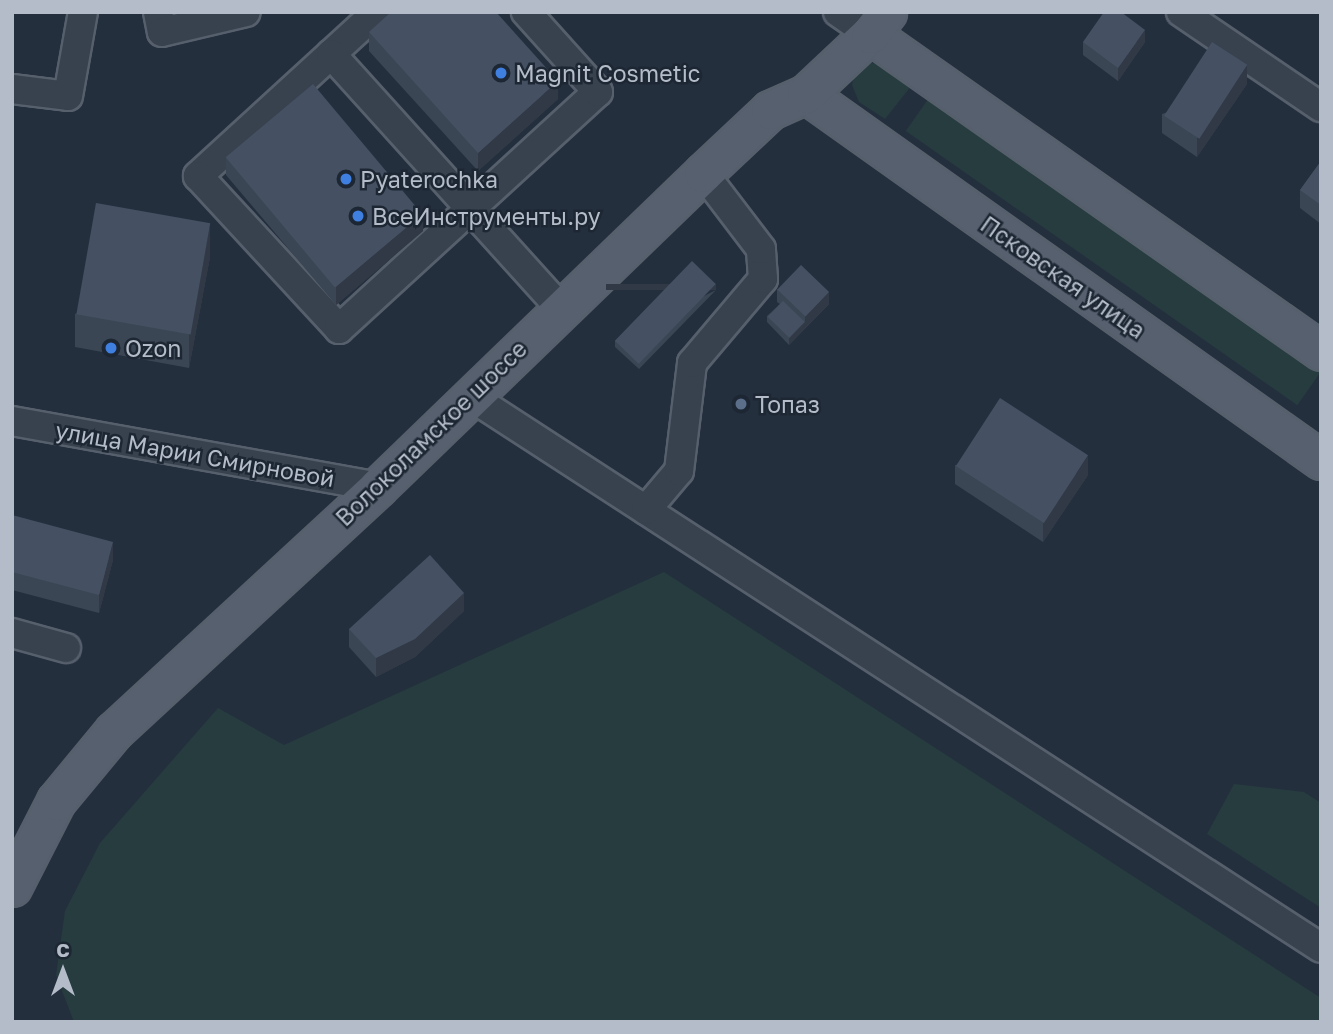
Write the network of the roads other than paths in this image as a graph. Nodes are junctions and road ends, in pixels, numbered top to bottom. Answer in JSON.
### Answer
{"nodes":[{"id":1,"x":83,"y":12,"type":"edge"},
{"id":2,"x":158,"y":12,"type":"edge"},
{"id":3,"x":246,"y":12,"type":"edge"},
{"id":4,"x":377,"y":12,"type":"edge"},
{"id":5,"x":526,"y":12,"type":"edge"},
{"id":6,"x":838,"y":12,"type":"edge"},
{"id":7,"x":1181,"y":12,"type":"edge"},
{"id":8,"x":879,"y":23,"type":"edge"},
{"id":9,"x":331,"y":54,"type":"junction"},
{"id":10,"x":12,"y":89,"type":"edge"},
{"id":11,"x":806,"y":94,"type":"junction"},
{"id":12,"x":1321,"y":107,"type":"edge"},
{"id":13,"x":703,"y":173,"type":"junction"},
{"id":14,"x":472,"y":208,"type":"junction"},
{"id":15,"x":560,"y":307,"type":"junction"},
{"id":16,"x":1321,"y":351,"type":"edge"},
{"id":17,"x":470,"y":396,"type":"junction"},
{"id":18,"x":12,"y":421,"type":"edge"},
{"id":19,"x":1321,"y":460,"type":"edge"},
{"id":20,"x":378,"y":486,"type":"junction"},
{"id":21,"x":646,"y":510,"type":"junction"},
{"id":22,"x":12,"y":633,"type":"edge"},
{"id":23,"x":66,"y":649,"type":"dead end"},
{"id":24,"x":12,"y":887,"type":"edge"},
{"id":25,"x":1321,"y":948,"type":"edge"}],
"edges":[{"from":1,"to":10,"type":"street"},
{"from":2,"to":3,"type":"street"},
{"from":4,"to":9,"type":"street"},
{"from":5,"to":14,"type":"street"},
{"from":6,"to":8,"type":"street"},
{"from":7,"to":12,"type":"street"},
{"from":8,"to":11,"type":"main road","name":"Волоколамское шоссе"},
{"from":8,"to":16,"type":"main road"},
{"from":9,"to":14,"type":"street"},
{"from":9,"to":14,"type":"street"},
{"from":11,"to":13,"type":"main road","name":"Волоколамское шоссе"},
{"from":11,"to":19,"type":"main road","name":"Псковская улица"},
{"from":13,"to":15,"type":"main road","name":"Волоколамское шоссе"},
{"from":13,"to":21,"type":"street"},
{"from":14,"to":15,"type":"street"},
{"from":15,"to":17,"type":"main road","name":"Волоколамское шоссе"},
{"from":17,"to":20,"type":"main road","name":"Волоколамское шоссе"},
{"from":17,"to":21,"type":"street"},
{"from":18,"to":20,"type":"street","name":"улица Марии Смирновой"},
{"from":20,"to":24,"type":"main road","name":"Волоколамское шоссе"},
{"from":21,"to":25,"type":"street"},
{"from":22,"to":23,"type":"street"}]}
